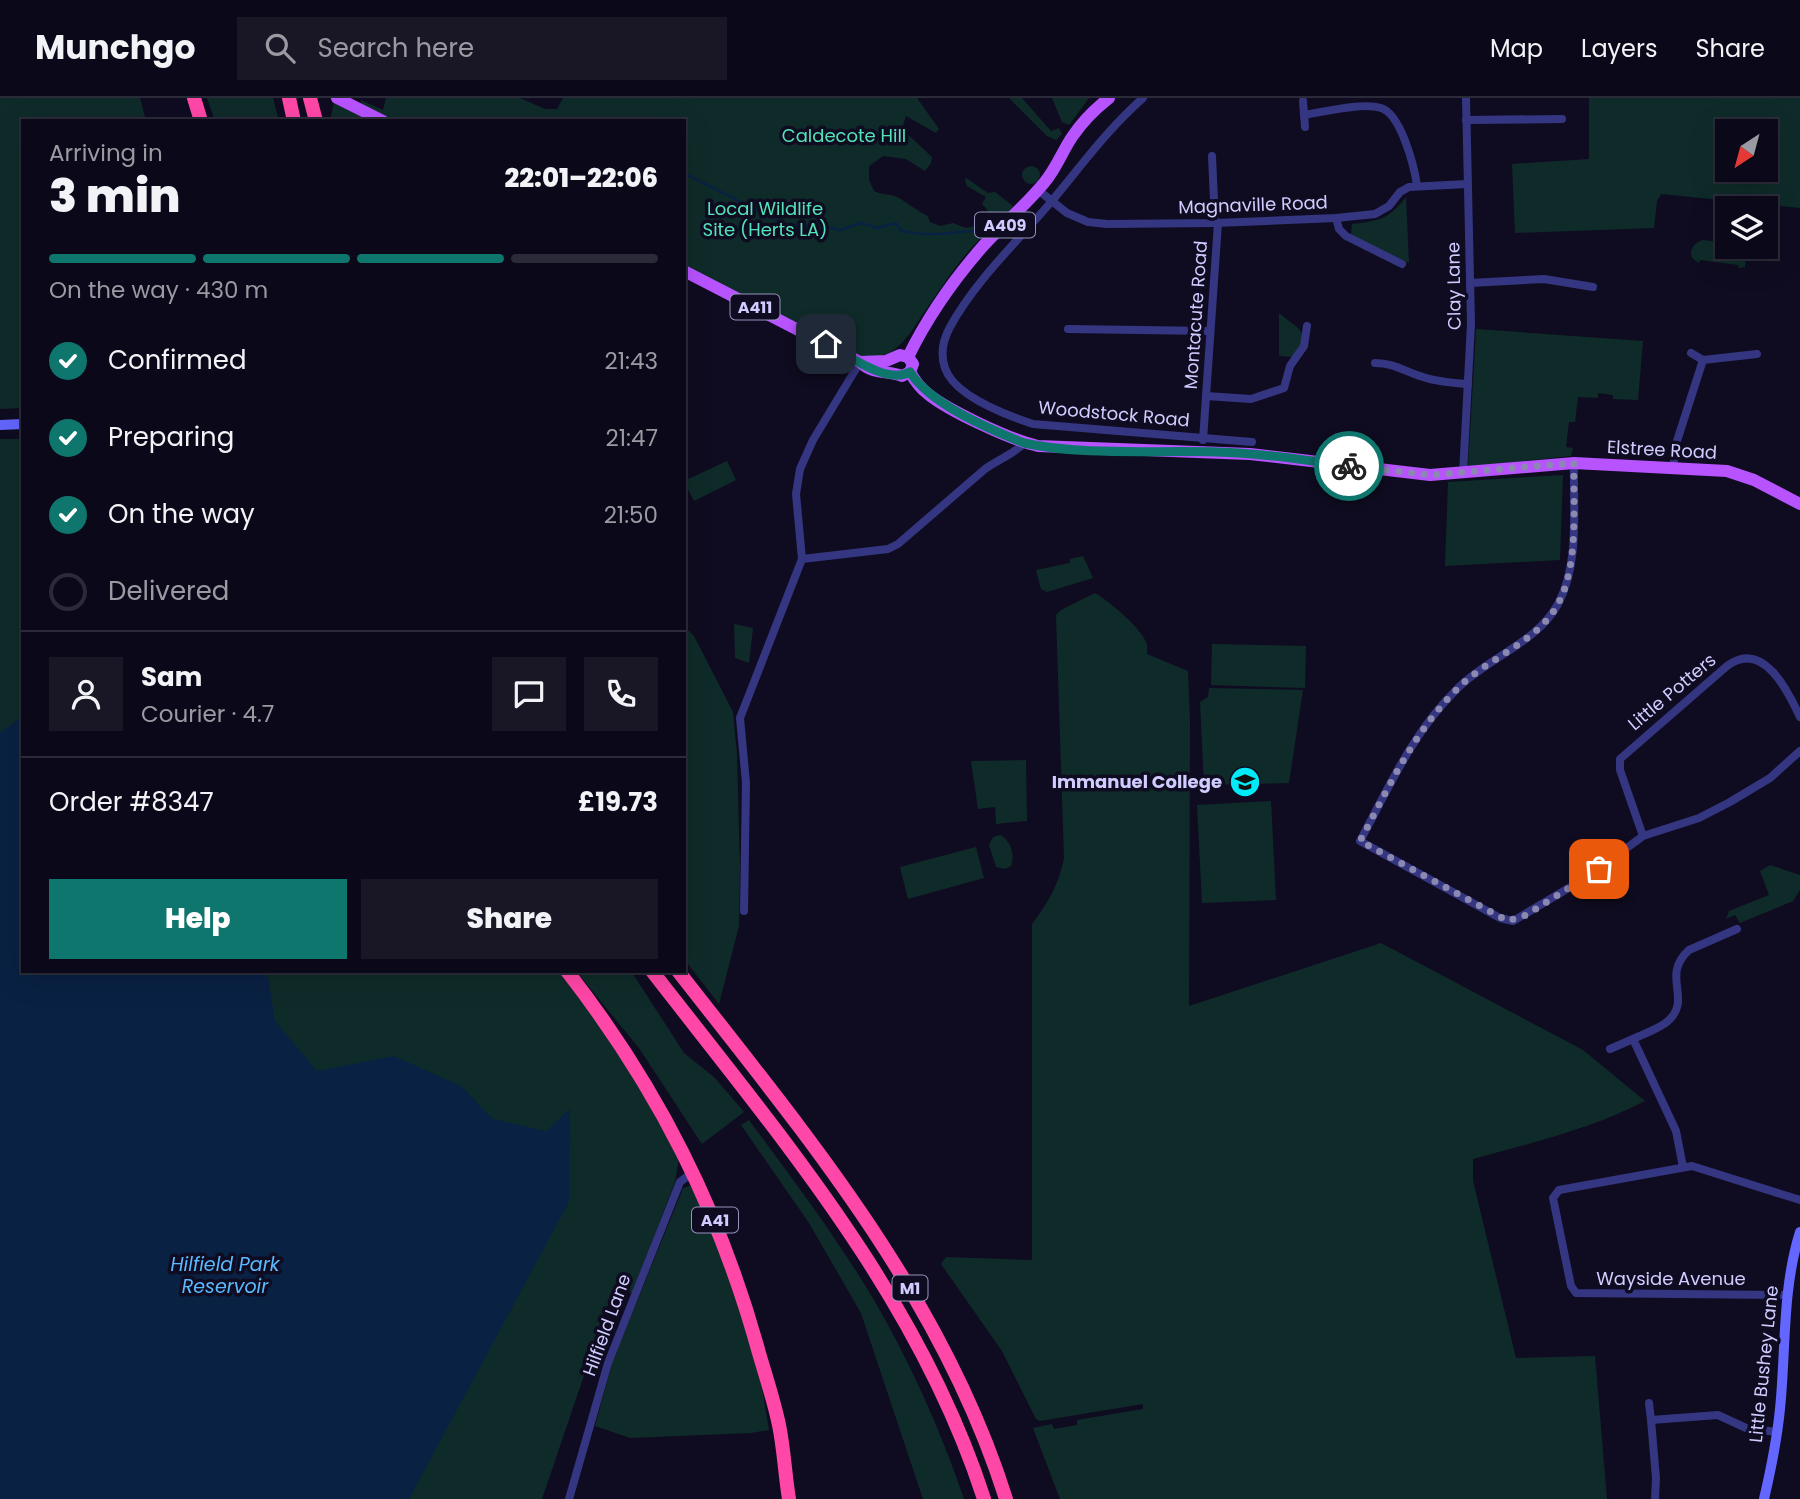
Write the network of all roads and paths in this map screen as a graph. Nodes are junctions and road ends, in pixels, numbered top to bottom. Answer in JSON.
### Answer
{"nodes":[{"id":1,"x":194,"y":98,"type":"edge"},
{"id":2,"x":289,"y":98,"type":"edge"},
{"id":3,"x":310,"y":98,"type":"edge"},
{"id":4,"x":337,"y":98,"type":"edge"},
{"id":5,"x":1109,"y":98,"type":"edge"},
{"id":6,"x":1143,"y":98,"type":"edge"},
{"id":7,"x":1465,"y":98,"type":"edge"},
{"id":8,"x":1303,"y":101,"type":"dead end"},
{"id":9,"x":1304,"y":115,"type":"junction"},
{"id":10,"x":200,"y":119,"type":"edge"},
{"id":11,"x":294,"y":119,"type":"edge"},
{"id":12,"x":315,"y":119,"type":"edge"},
{"id":13,"x":379,"y":119,"type":"edge"},
{"id":14,"x":1562,"y":119,"type":"dead end"},
{"id":15,"x":1466,"y":120,"type":"junction"},
{"id":16,"x":1305,"y":127,"type":"dead end"},
{"id":17,"x":1212,"y":156,"type":"dead end"},
{"id":18,"x":1467,"y":184,"type":"junction"},
{"id":19,"x":1417,"y":185,"type":"junction"},
{"id":20,"x":1038,"y":190,"type":"junction"},
{"id":21,"x":1052,"y":201,"type":"junction"},
{"id":22,"x":1336,"y":218,"type":"junction"},
{"id":23,"x":1216,"y":223,"type":"junction"},
{"id":24,"x":1402,"y":264,"type":"dead end"},
{"id":25,"x":686,"y":272,"type":"edge"},
{"id":26,"x":1470,"y":283,"type":"junction"},
{"id":27,"x":1593,"y":287,"type":"dead end"},
{"id":28,"x":1307,"y":326,"type":"dead end"},
{"id":29,"x":1068,"y":329,"type":"dead end"},
{"id":30,"x":1210,"y":331,"type":"junction"},
{"id":31,"x":1692,"y":353,"type":"dead end"},
{"id":32,"x":1757,"y":354,"type":"dead end"},
{"id":33,"x":908,"y":357,"type":"junction"},
{"id":34,"x":894,"y":359,"type":"junction"},
{"id":35,"x":1703,"y":360,"type":"junction"},
{"id":36,"x":860,"y":362,"type":"junction"},
{"id":37,"x":1375,"y":363,"type":"dead end"},
{"id":38,"x":910,"y":372,"type":"junction"},
{"id":39,"x":896,"y":373,"type":"junction"},
{"id":40,"x":1468,"y":384,"type":"junction"},
{"id":41,"x":1206,"y":396,"type":"junction"},
{"id":42,"x":21,"y":424,"type":"edge"},
{"id":43,"x":0,"y":425,"type":"edge"},
{"id":44,"x":1203,"y":438,"type":"junction"},
{"id":45,"x":1252,"y":442,"type":"dead end"},
{"id":46,"x":1024,"y":443,"type":"junction"},
{"id":47,"x":1202,"y":452,"type":"junction"},
{"id":48,"x":1574,"y":463,"type":"junction"},
{"id":49,"x":1673,"y":469,"type":"junction"},
{"id":50,"x":1463,"y":474,"type":"junction"},
{"id":51,"x":1800,"y":504,"type":"edge"},
{"id":52,"x":802,"y":558,"type":"junction"},
{"id":53,"x":1800,"y":717,"type":"edge"},
{"id":54,"x":1800,"y":751,"type":"edge"},
{"id":55,"x":1643,"y":836,"type":"junction"},
{"id":56,"x":744,"y":911,"type":"dead end"},
{"id":57,"x":1737,"y":929,"type":"dead end"},
{"id":58,"x":568,"y":973,"type":"edge"},
{"id":59,"x":654,"y":973,"type":"edge"},
{"id":60,"x":680,"y":973,"type":"edge"},
{"id":61,"x":1633,"y":1039,"type":"junction"},
{"id":62,"x":1610,"y":1049,"type":"dead end"},
{"id":63,"x":1684,"y":1167,"type":"junction"},
{"id":64,"x":693,"y":1172,"type":"junction"},
{"id":65,"x":1800,"y":1200,"type":"edge"},
{"id":66,"x":1800,"y":1232,"type":"edge"},
{"id":67,"x":1788,"y":1295,"type":"junction"},
{"id":68,"x":1649,"y":1403,"type":"dead end"},
{"id":69,"x":1651,"y":1420,"type":"junction"},
{"id":70,"x":1777,"y":1432,"type":"junction"},
{"id":71,"x":569,"y":1499,"type":"edge"},
{"id":72,"x":789,"y":1499,"type":"edge"},
{"id":73,"x":984,"y":1499,"type":"edge"},
{"id":74,"x":1006,"y":1499,"type":"edge"},
{"id":75,"x":1655,"y":1499,"type":"edge"},
{"id":76,"x":1764,"y":1499,"type":"edge"}],
"edges":[{"from":1,"to":10,"type":"highway"},
{"from":2,"to":11,"type":"highway"},
{"from":3,"to":12,"type":"highway"},
{"from":4,"to":13,"type":"main road"},
{"from":5,"to":20,"type":"main road","number":"A409"},
{"from":6,"to":21,"type":"street","name":"Woodstock Road"},
{"from":7,"to":15,"type":"street","name":"Clay Lane"},
{"from":8,"to":9,"type":"street"},
{"from":9,"to":16,"type":"street"},
{"from":9,"to":19,"type":"street"},
{"from":14,"to":15,"type":"street"},
{"from":15,"to":18,"type":"street","name":"Clay Lane"},
{"from":17,"to":23,"type":"street","name":"Montacute Road"},
{"from":18,"to":19,"type":"street"},
{"from":18,"to":26,"type":"street","name":"Clay Lane"},
{"from":19,"to":22,"type":"street","name":"Magnaville Road"},
{"from":20,"to":21,"type":"street","name":"Magnaville Road"},
{"from":20,"to":33,"type":"main road","number":"A409"},
{"from":21,"to":23,"type":"street","name":"Magnaville Road"},
{"from":21,"to":44,"type":"street","name":"Woodstock Road"},
{"from":22,"to":23,"type":"street","name":"Magnaville Road"},
{"from":22,"to":24,"type":"street"},
{"from":23,"to":30,"type":"street","name":"Montacute Road"},
{"from":25,"to":36,"type":"main road","number":"A411"},
{"from":26,"to":27,"type":"street"},
{"from":26,"to":40,"type":"street","name":"Clay Lane"},
{"from":28,"to":41,"type":"street"},
{"from":29,"to":30,"type":"street"},
{"from":30,"to":41,"type":"street","name":"Montacute Road"},
{"from":31,"to":35,"type":"street"},
{"from":32,"to":35,"type":"street"},
{"from":33,"to":34,"type":"main road"},
{"from":33,"to":38,"type":"main road"},
{"from":34,"to":36,"type":"main road"},
{"from":34,"to":39,"type":"main road"},
{"from":35,"to":49,"type":"street"},
{"from":36,"to":39,"type":"main road","number":"A411"},
{"from":36,"to":52,"type":"street"},
{"from":37,"to":40,"type":"street"},
{"from":38,"to":39,"type":"main road","number":"A411"},
{"from":38,"to":46,"type":"main road","name":"Elstree Road"},
{"from":40,"to":50,"type":"street","name":"Clay Lane"},
{"from":41,"to":44,"type":"street","name":"Montacute Road"},
{"from":42,"to":43,"type":"street"},
{"from":44,"to":45,"type":"street","name":"Woodstock Road"},
{"from":44,"to":47,"type":"street","name":"Montacute Road"},
{"from":46,"to":47,"type":"main road","name":"Elstree Road"},
{"from":46,"to":52,"type":"street"},
{"from":47,"to":50,"type":"main road","name":"Elstree Road"},
{"from":48,"to":49,"type":"main road","name":"Elstree Road"},
{"from":48,"to":50,"type":"main road","name":"Elstree Road"},
{"from":48,"to":55,"type":"street"},
{"from":49,"to":51,"type":"main road","name":"Elstree Road"},
{"from":52,"to":56,"type":"street"},
{"from":53,"to":55,"type":"street","name":"Little Potters"},
{"from":54,"to":55,"type":"street"},
{"from":57,"to":61,"type":"street"},
{"from":58,"to":64,"type":"highway","number":"A41"},
{"from":59,"to":73,"type":"highway","number":"M1"},
{"from":60,"to":74,"type":"highway","number":"M1"},
{"from":61,"to":62,"type":"street"},
{"from":61,"to":63,"type":"street"},
{"from":63,"to":65,"type":"street","name":"Wayside Avenue"},
{"from":63,"to":67,"type":"street","name":"Wayside Avenue"},
{"from":64,"to":71,"type":"street","name":"Hilfield Lane"},
{"from":64,"to":72,"type":"highway","number":"A41"},
{"from":66,"to":67,"type":"street","name":"Little Bushey Lane"},
{"from":67,"to":70,"type":"street","name":"Little Bushey Lane"},
{"from":68,"to":69,"type":"street"},
{"from":69,"to":70,"type":"street"},
{"from":69,"to":75,"type":"street"},
{"from":70,"to":76,"type":"street","name":"Little Bushey Lane"}]}
